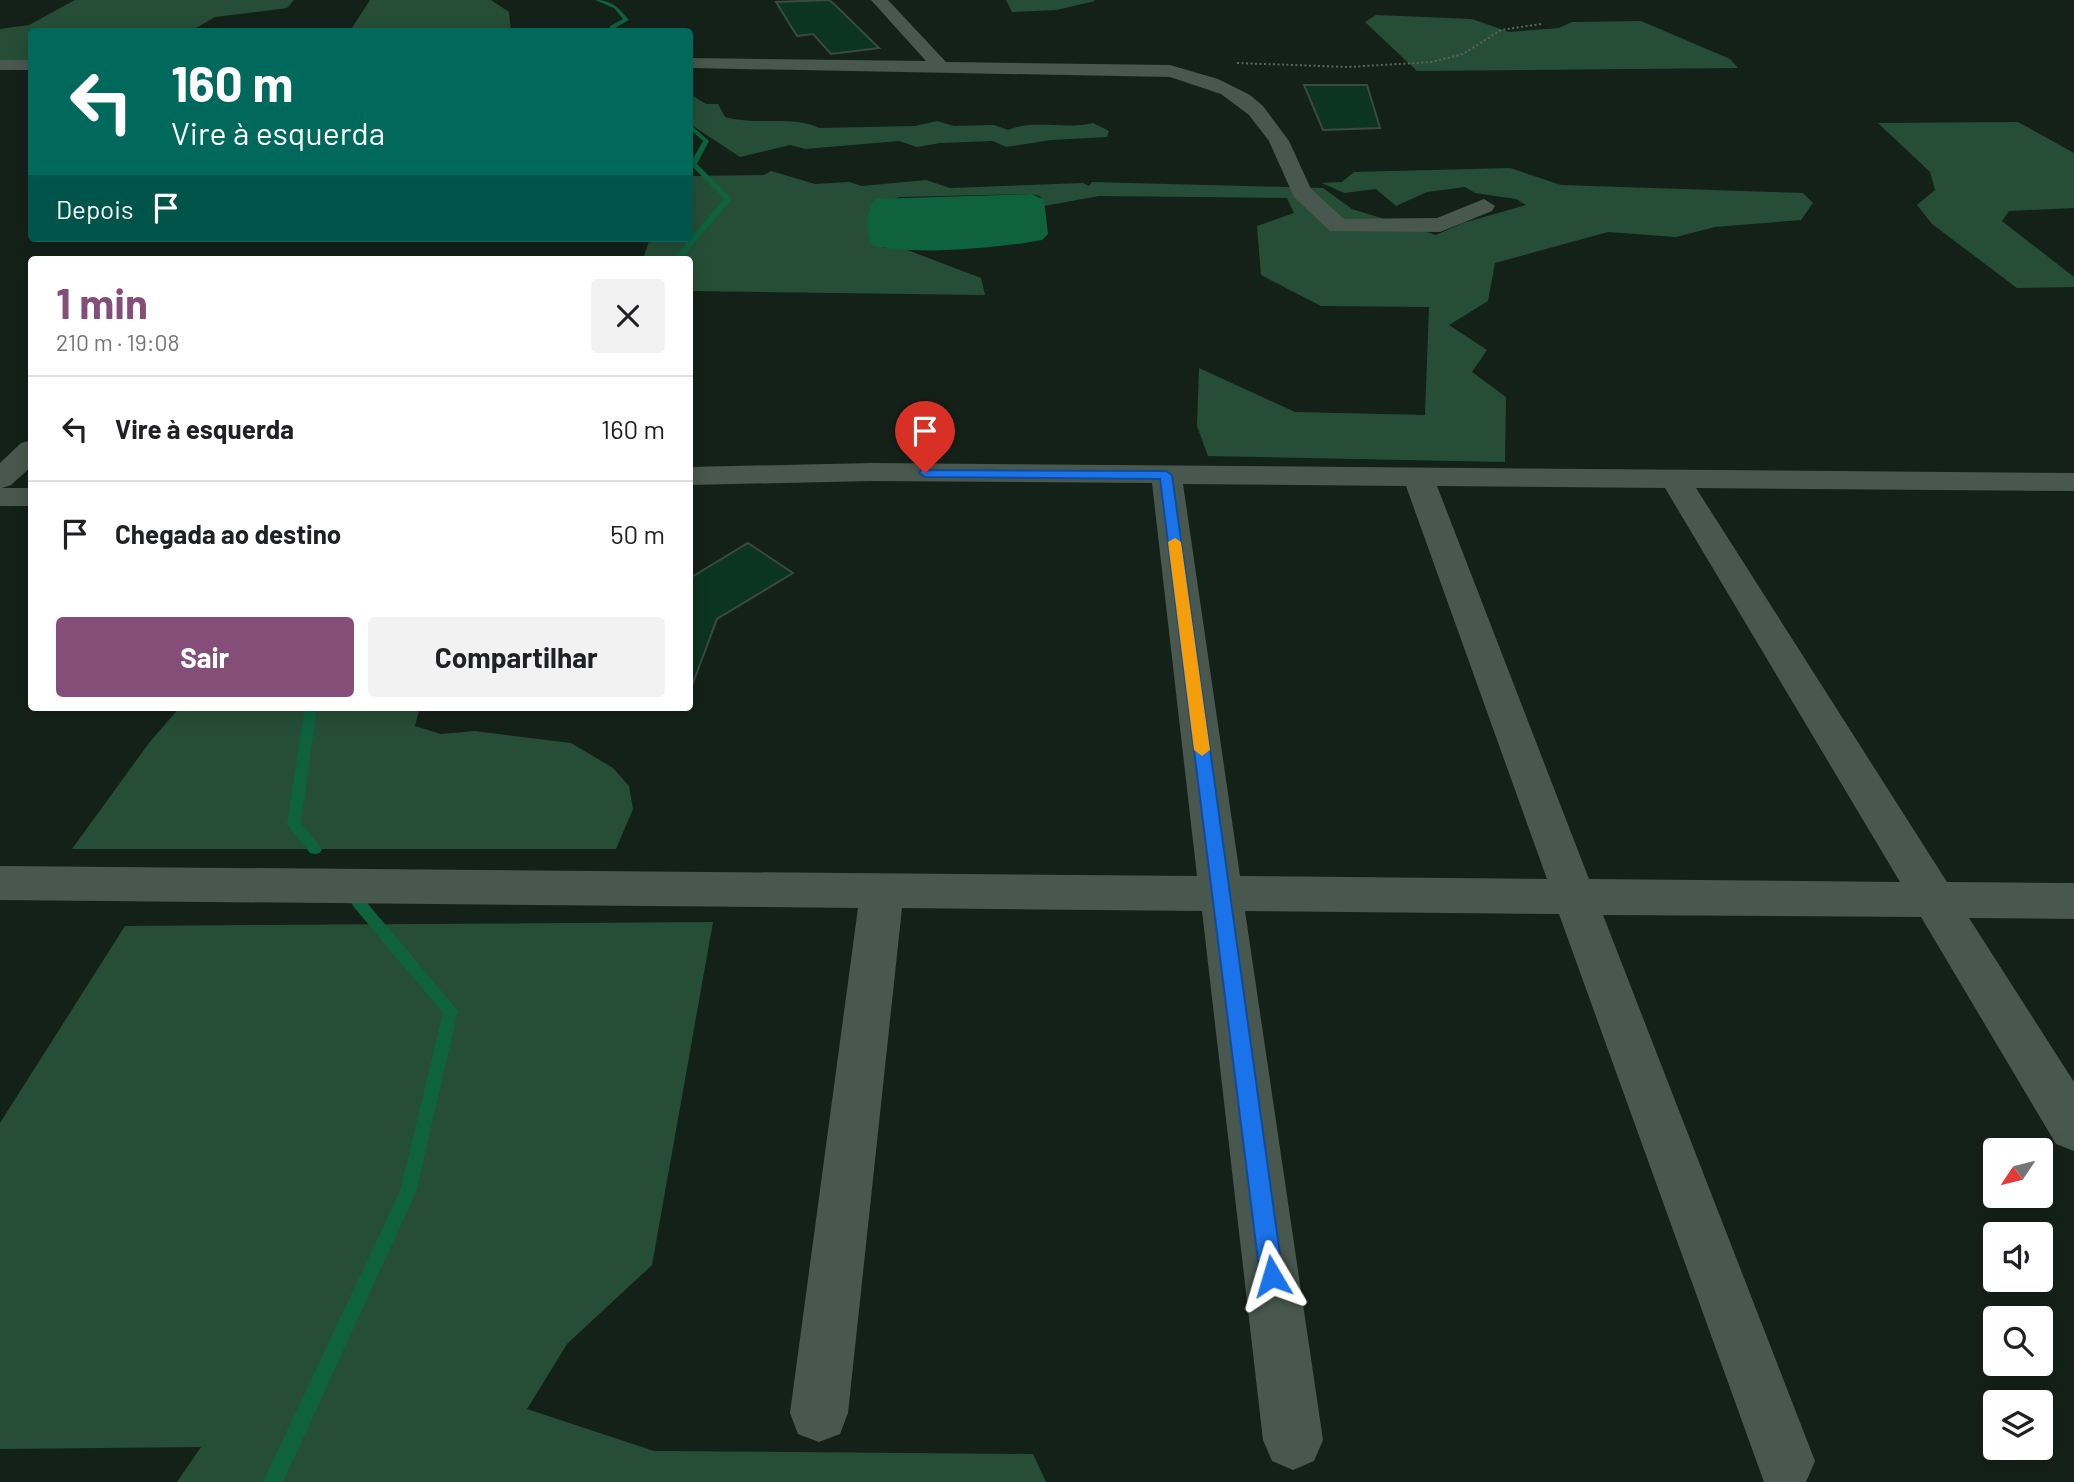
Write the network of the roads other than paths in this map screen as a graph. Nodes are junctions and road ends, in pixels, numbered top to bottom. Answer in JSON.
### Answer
{"nodes":[{"id":1,"x":879,"y":0,"type":"edge"},
{"id":2,"x":693,"y":63,"type":"edge"},
{"id":3,"x":0,"y":65,"type":"edge"},
{"id":4,"x":28,"y":65,"type":"edge"},
{"id":5,"x":943,"y":69,"type":"junction"},
{"id":6,"x":1484,"y":206,"type":"dead end"},
{"id":7,"x":28,"y":453,"type":"edge"},
{"id":8,"x":1166,"y":475,"type":"junction"},
{"id":9,"x":693,"y":476,"type":"edge"},
{"id":10,"x":1418,"y":477,"type":"junction"},
{"id":11,"x":0,"y":479,"type":"edge"},
{"id":12,"x":1675,"y":479,"type":"junction"},
{"id":13,"x":2074,"y":482,"type":"edge"},
{"id":14,"x":0,"y":497,"type":"edge"},
{"id":15,"x":28,"y":497,"type":"edge"},
{"id":16,"x":0,"y":883,"type":"edge"},
{"id":17,"x":882,"y":890,"type":"junction"},
{"id":18,"x":1221,"y":894,"type":"junction"},
{"id":19,"x":1574,"y":897,"type":"junction"},
{"id":20,"x":1934,"y":900,"type":"junction"},
{"id":21,"x":2074,"y":901,"type":"edge"},
{"id":22,"x":2074,"y":1127,"type":"edge"},
{"id":23,"x":819,"y":1413,"type":"dead end"},
{"id":24,"x":1293,"y":1440,"type":"dead end"},
{"id":25,"x":1785,"y":1461,"type":"dead end"}],
"edges":[{"from":1,"to":5,"type":"street"},
{"from":2,"to":5,"type":"street"},
{"from":3,"to":4,"type":"street"},
{"from":5,"to":6,"type":"street"},
{"from":7,"to":11,"type":"street"},
{"from":8,"to":9,"type":"street"},
{"from":8,"to":10,"type":"street"},
{"from":8,"to":18,"type":"street"},
{"from":10,"to":12,"type":"street"},
{"from":10,"to":19,"type":"street"},
{"from":12,"to":13,"type":"street"},
{"from":12,"to":20,"type":"street"},
{"from":14,"to":15,"type":"street"},
{"from":16,"to":17,"type":"street"},
{"from":17,"to":18,"type":"street"},
{"from":17,"to":23,"type":"street"},
{"from":18,"to":19,"type":"street"},
{"from":18,"to":24,"type":"street"},
{"from":19,"to":20,"type":"street"},
{"from":19,"to":25,"type":"street"},
{"from":20,"to":21,"type":"street"},
{"from":20,"to":22,"type":"street"}]}
